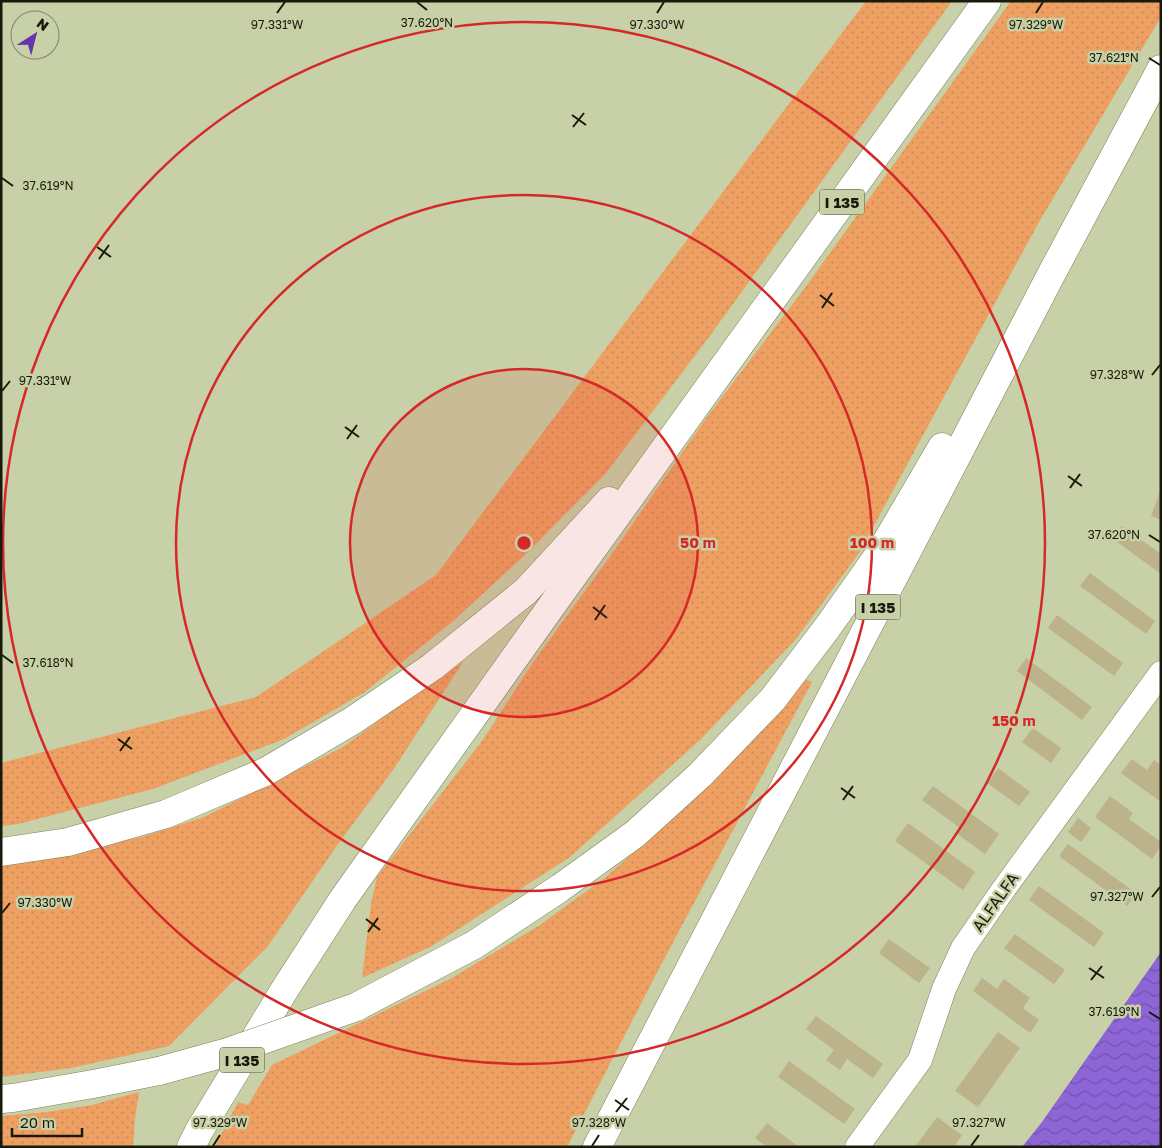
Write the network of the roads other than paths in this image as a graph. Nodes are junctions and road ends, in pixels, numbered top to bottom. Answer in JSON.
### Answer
{"nodes":[{"id":1,"x":987,"y":1,"type":"edge"},
{"id":2,"x":1161,"y":69,"type":"edge"},
{"id":3,"x":1053,"y":271,"type":"junction"},
{"id":4,"x":698,"y":404,"type":"junction"},
{"id":5,"x":1161,"y":673,"type":"edge"},
{"id":6,"x":1,"y":852,"type":"edge"},
{"id":7,"x":1,"y":1099,"type":"edge"},
{"id":8,"x":191,"y":1147,"type":"edge"},
{"id":9,"x":596,"y":1147,"type":"edge"},
{"id":10,"x":856,"y":1147,"type":"edge"}],
"edges":[{"from":1,"to":4,"type":"highway","number":"I 135"},
{"from":2,"to":3,"type":"highway","number":"I 135"},
{"from":3,"to":7,"type":"highway","bridge":true},
{"from":3,"to":9,"type":"highway","number":"I 135"},
{"from":4,"to":6,"type":"highway"},
{"from":4,"to":8,"type":"highway","number":"I 135"},
{"from":5,"to":10,"type":"lane","name":"ALFALFA"}]}
